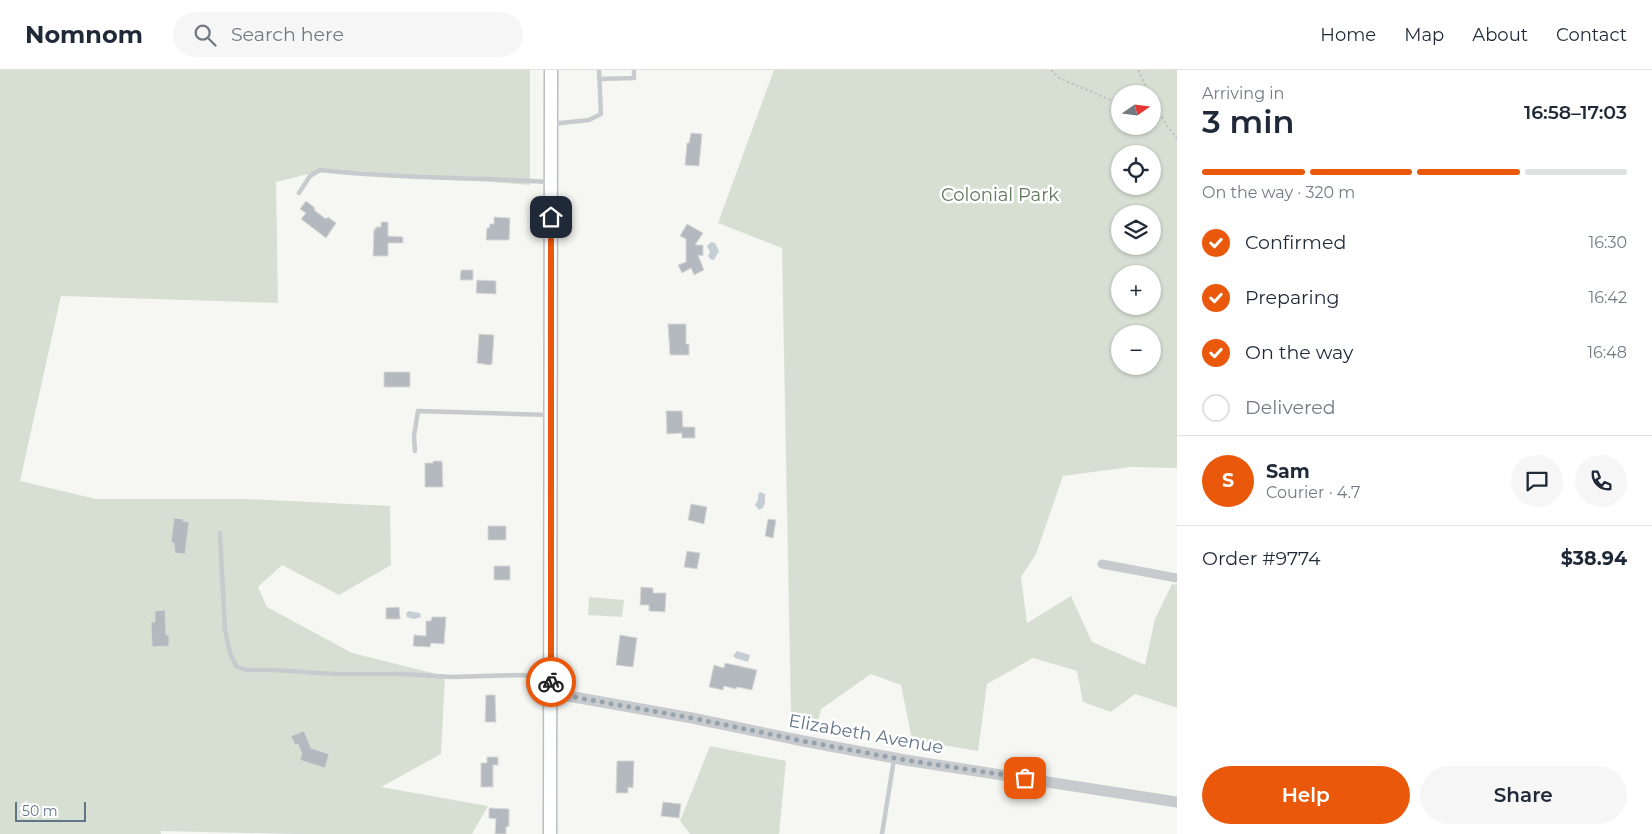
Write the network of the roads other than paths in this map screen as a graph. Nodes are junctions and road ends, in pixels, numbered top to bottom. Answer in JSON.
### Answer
{"nodes":[{"id":1,"x":551,"y":70,"type":"edge"},
{"id":2,"x":599,"y":70,"type":"edge"},
{"id":3,"x":634,"y":70,"type":"edge"},
{"id":4,"x":599,"y":79,"type":"junction"},
{"id":5,"x":551,"y":124,"type":"junction"},
{"id":6,"x":551,"y":182,"type":"junction"},
{"id":7,"x":299,"y":193,"type":"dead end"},
{"id":8,"x":550,"y":414,"type":"junction"},
{"id":9,"x":415,"y":451,"type":"dead end"},
{"id":10,"x":220,"y":533,"type":"dead end"},
{"id":11,"x":1102,"y":564,"type":"dead end"},
{"id":12,"x":1177,"y":578,"type":"edge"},
{"id":13,"x":550,"y":678,"type":"junction"},
{"id":14,"x":551,"y":693,"type":"junction"},
{"id":15,"x":894,"y":758,"type":"junction"},
{"id":16,"x":1177,"y":802,"type":"edge"},
{"id":17,"x":550,"y":834,"type":"edge"},
{"id":18,"x":882,"y":834,"type":"edge"}],
"edges":[{"from":1,"to":5,"type":"main road"},
{"from":2,"to":4,"type":"lane"},
{"from":3,"to":4,"type":"lane"},
{"from":4,"to":5,"type":"lane"},
{"from":5,"to":6,"type":"main road"},
{"from":6,"to":7,"type":"lane"},
{"from":6,"to":8,"type":"main road"},
{"from":8,"to":9,"type":"lane"},
{"from":8,"to":13,"type":"main road"},
{"from":10,"to":13,"type":"lane"},
{"from":11,"to":12,"type":"street"},
{"from":13,"to":14,"type":"main road"},
{"from":14,"to":15,"type":"street","name":"Elizabeth Avenue"},
{"from":14,"to":17,"type":"main road"},
{"from":15,"to":16,"type":"street","name":"Elizabeth Avenue"},
{"from":15,"to":18,"type":"lane"}]}
